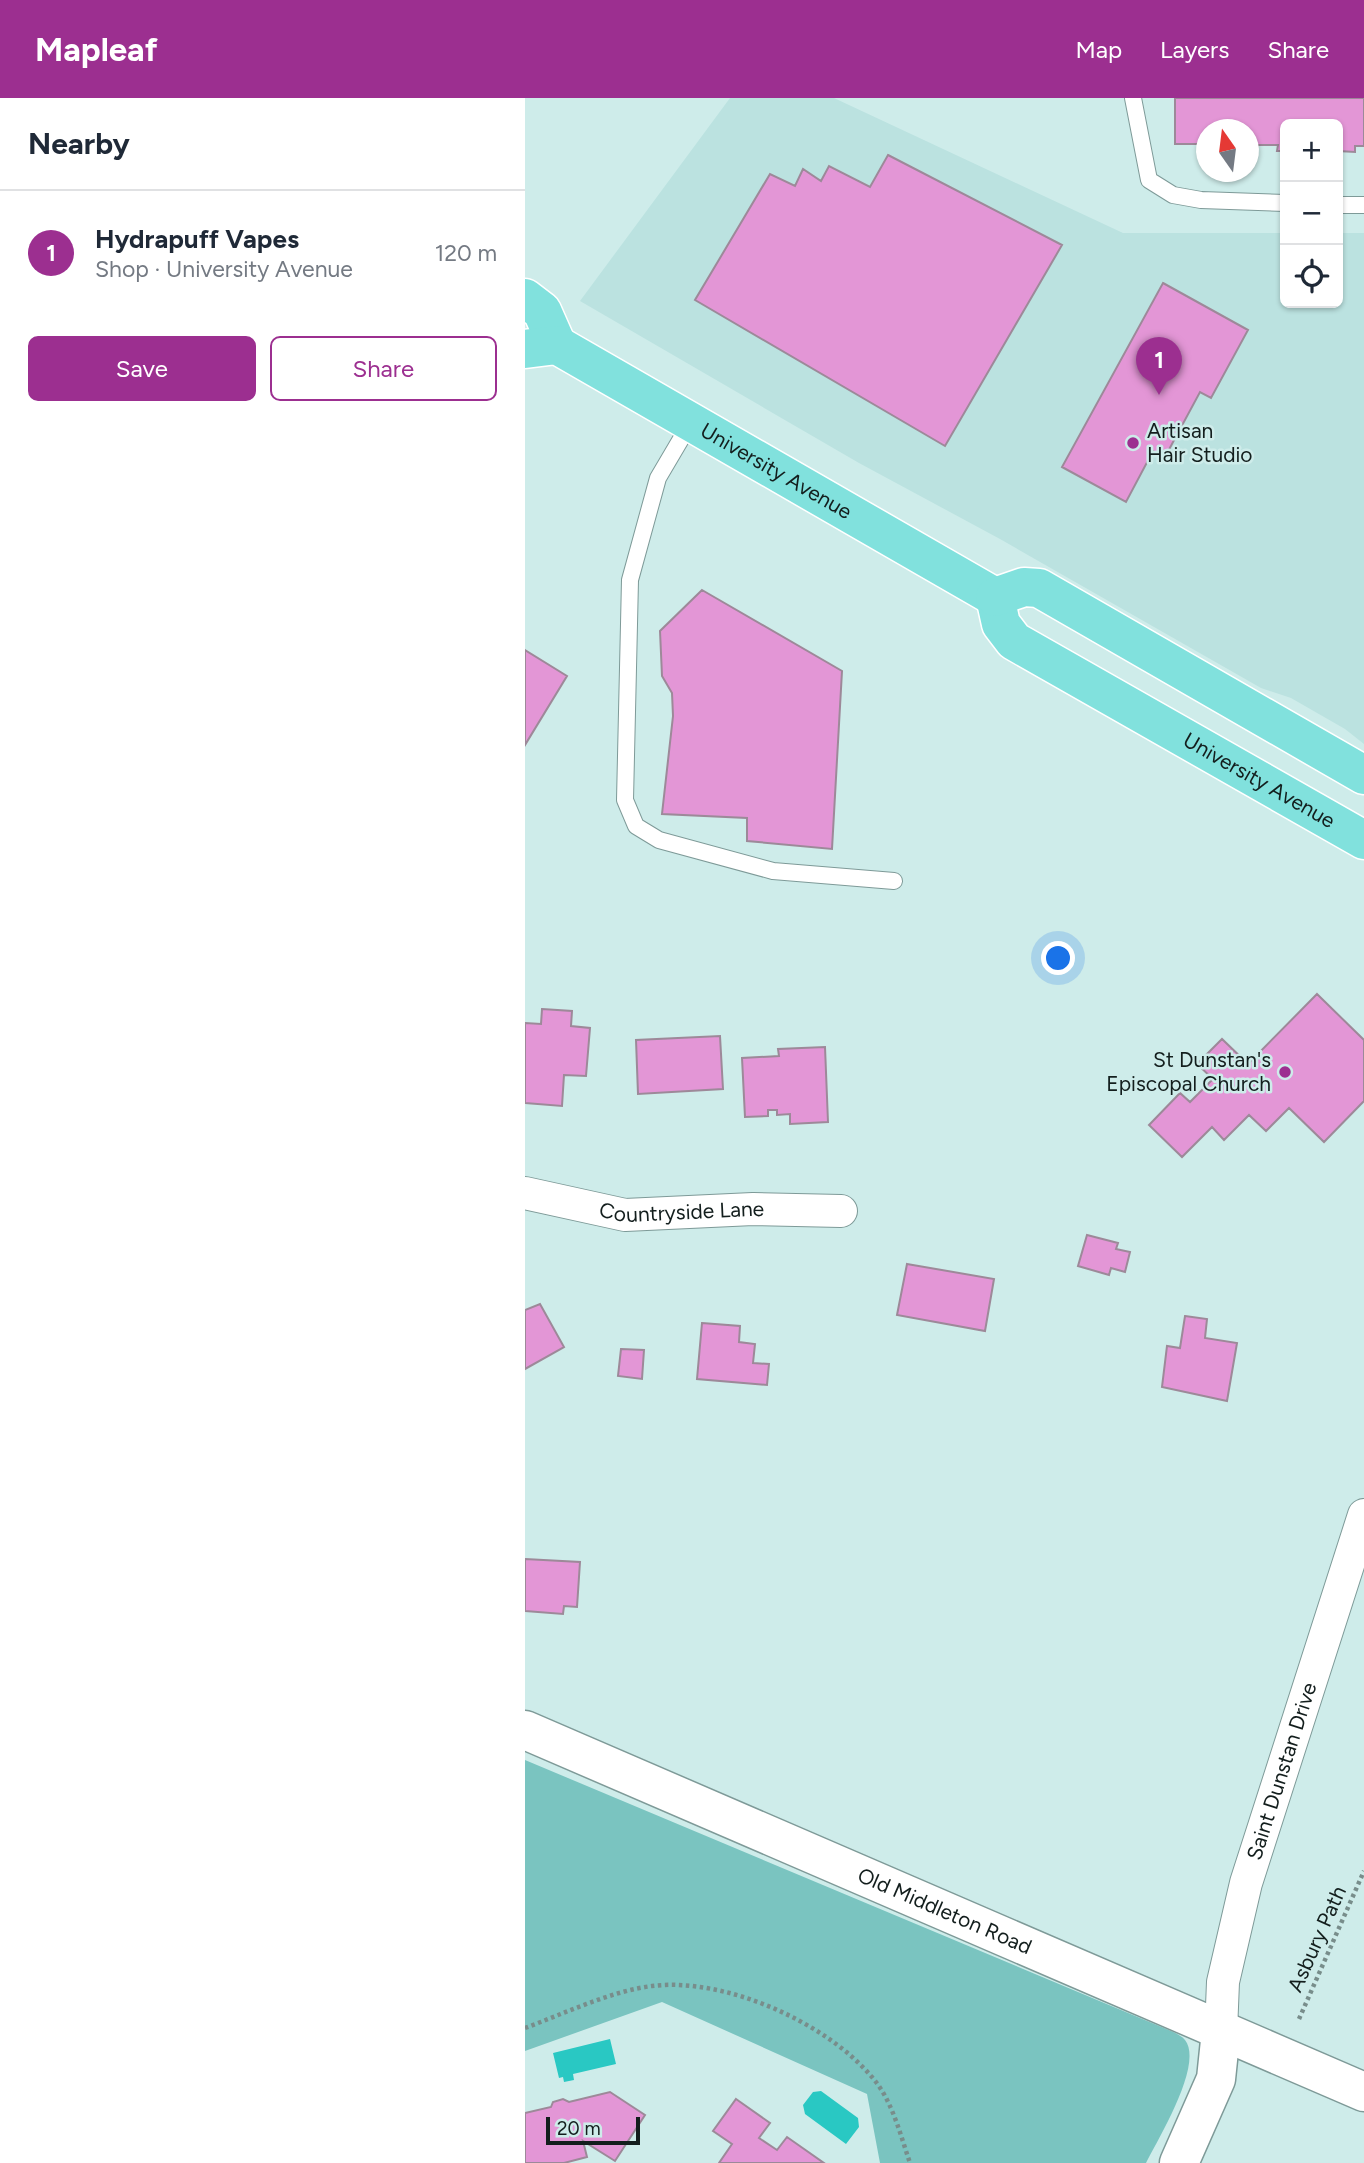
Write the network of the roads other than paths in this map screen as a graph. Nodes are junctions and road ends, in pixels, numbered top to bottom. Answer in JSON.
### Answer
{"nodes":[{"id":1,"x":1133,"y":98,"type":"edge"},
{"id":2,"x":1280,"y":203,"type":"edge"},
{"id":3,"x":1343,"y":205,"type":"edge"},
{"id":4,"x":1364,"y":205,"type":"edge"},
{"id":5,"x":525,"y":298,"type":"edge"},
{"id":6,"x":541,"y":347,"type":"edge"},
{"id":7,"x":691,"y":422,"type":"junction"},
{"id":8,"x":995,"y":597,"type":"junction"},
{"id":9,"x":1364,"y":775,"type":"edge"},
{"id":10,"x":1364,"y":841,"type":"edge"},
{"id":11,"x":894,"y":881,"type":"dead end"},
{"id":12,"x":525,"y":1193,"type":"edge"},
{"id":13,"x":841,"y":1211,"type":"dead end"},
{"id":14,"x":1364,"y":1516,"type":"edge"},
{"id":15,"x":525,"y":1730,"type":"edge"},
{"id":16,"x":1221,"y":2031,"type":"junction"},
{"id":17,"x":1364,"y":2092,"type":"edge"},
{"id":18,"x":1179,"y":2163,"type":"edge"}],
"edges":[{"from":1,"to":2,"type":"lane"},
{"from":3,"to":4,"type":"lane"},
{"from":5,"to":6,"type":"main road","name":"University Avenue"},
{"from":6,"to":7,"type":"main road","name":"University Avenue"},
{"from":7,"to":8,"type":"main road","name":"University Avenue"},
{"from":7,"to":11,"type":"lane"},
{"from":8,"to":9,"type":"main road"},
{"from":8,"to":10,"type":"main road","name":"University Avenue"},
{"from":12,"to":13,"type":"street","name":"Countryside Lane"},
{"from":14,"to":16,"type":"street","name":"Saint Dunstan Drive"},
{"from":15,"to":16,"type":"street","name":"Old Middleton Road"},
{"from":16,"to":17,"type":"street","name":"Old Middleton Road"},
{"from":16,"to":18,"type":"street"}]}
